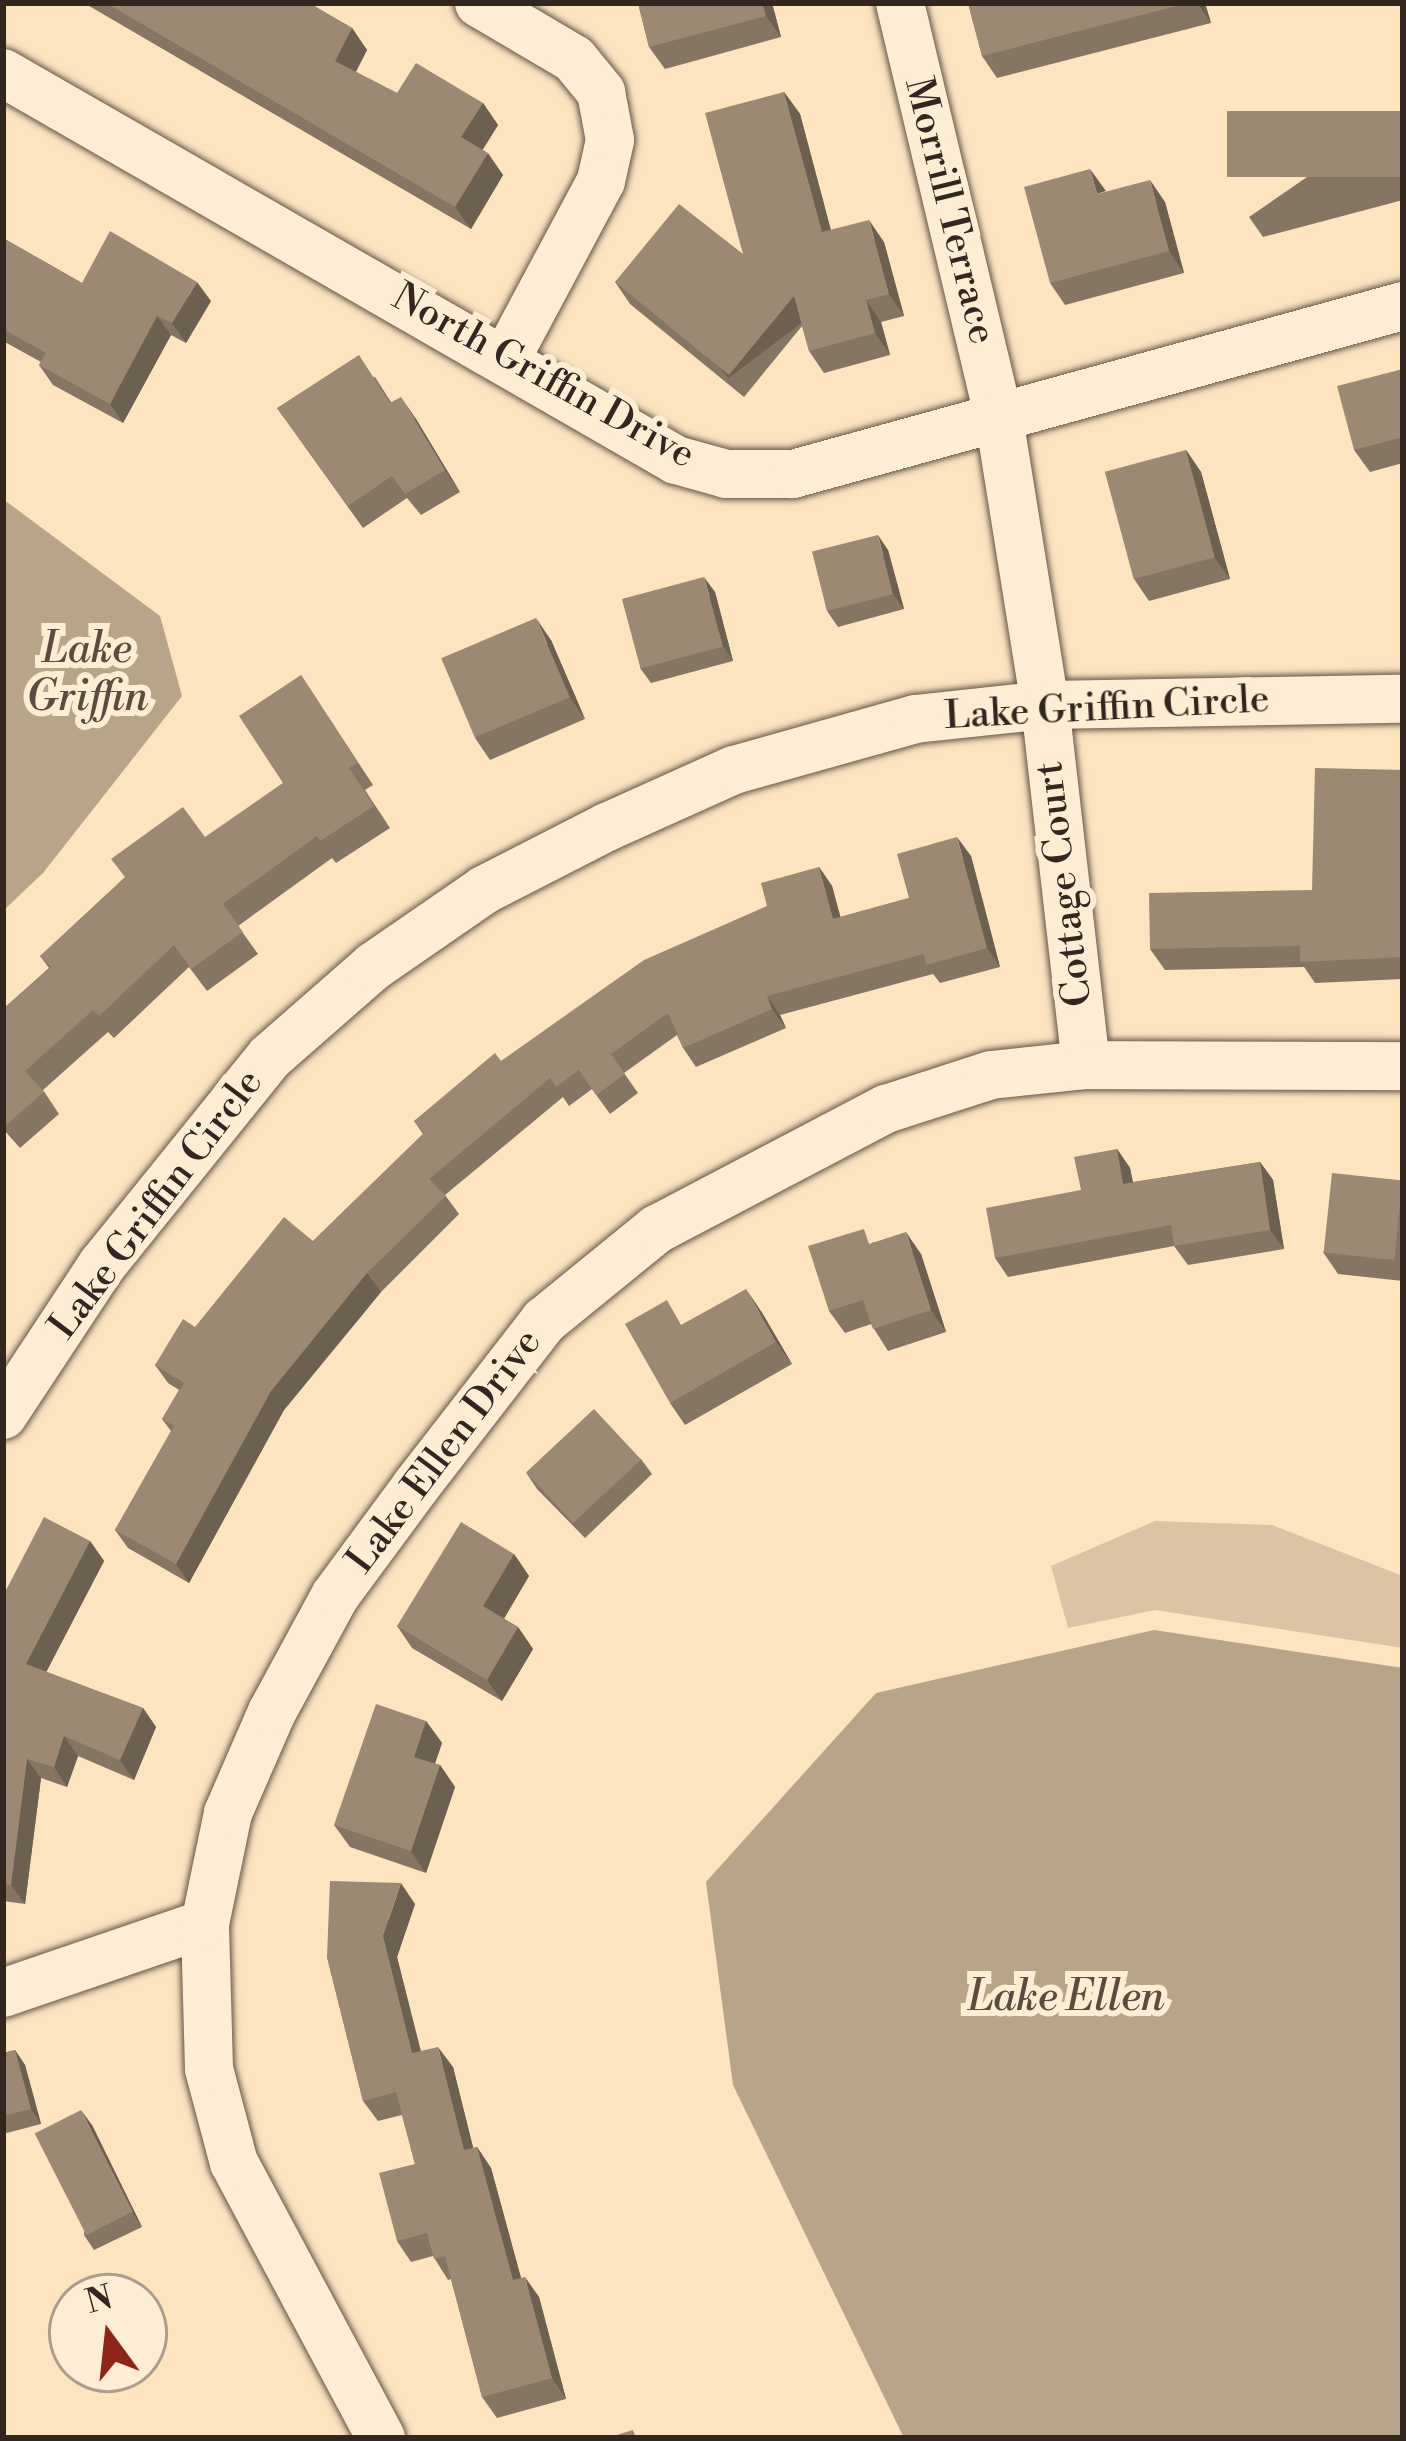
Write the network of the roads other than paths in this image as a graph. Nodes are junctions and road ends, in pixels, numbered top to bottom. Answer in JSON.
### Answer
{"nodes":[{"id":1,"x":901,"y":3,"type":"edge"},
{"id":2,"x":488,"y":5,"type":"edge"},
{"id":3,"x":3,"y":73,"type":"edge"},
{"id":4,"x":1403,"y":306,"type":"edge"},
{"id":5,"x":507,"y":357,"type":"junction"},
{"id":6,"x":999,"y":418,"type":"junction"},
{"id":7,"x":1403,"y":699,"type":"edge"},
{"id":8,"x":1045,"y":705,"type":"junction"},
{"id":9,"x":1087,"y":1065,"type":"junction"},
{"id":10,"x":1403,"y":1066,"type":"edge"},
{"id":11,"x":3,"y":1415,"type":"edge"},
{"id":12,"x":206,"y":1924,"type":"junction"},
{"id":13,"x":3,"y":1993,"type":"edge"},
{"id":14,"x":381,"y":2438,"type":"edge"}],
"edges":[{"from":1,"to":6,"type":"street","name":"Morrill Terrace"},
{"from":2,"to":5,"type":"street"},
{"from":3,"to":5,"type":"street","name":"North Griffin Drive"},
{"from":4,"to":6,"type":"street","name":"North Griffin Drive"},
{"from":5,"to":6,"type":"street","name":"North Griffin Drive"},
{"from":6,"to":8,"type":"street","name":"Cottage Court"},
{"from":7,"to":8,"type":"street","name":"Lake Griffin Circle"},
{"from":8,"to":9,"type":"street","name":"Cottage Court"},
{"from":8,"to":11,"type":"street","name":"Lake Griffin Circle"},
{"from":9,"to":10,"type":"street","name":"Lake Ellen Drive"},
{"from":9,"to":12,"type":"street","name":"Lake Ellen Drive"},
{"from":12,"to":13,"type":"street"},
{"from":12,"to":14,"type":"street","name":"Lake Ellen Drive"}]}
